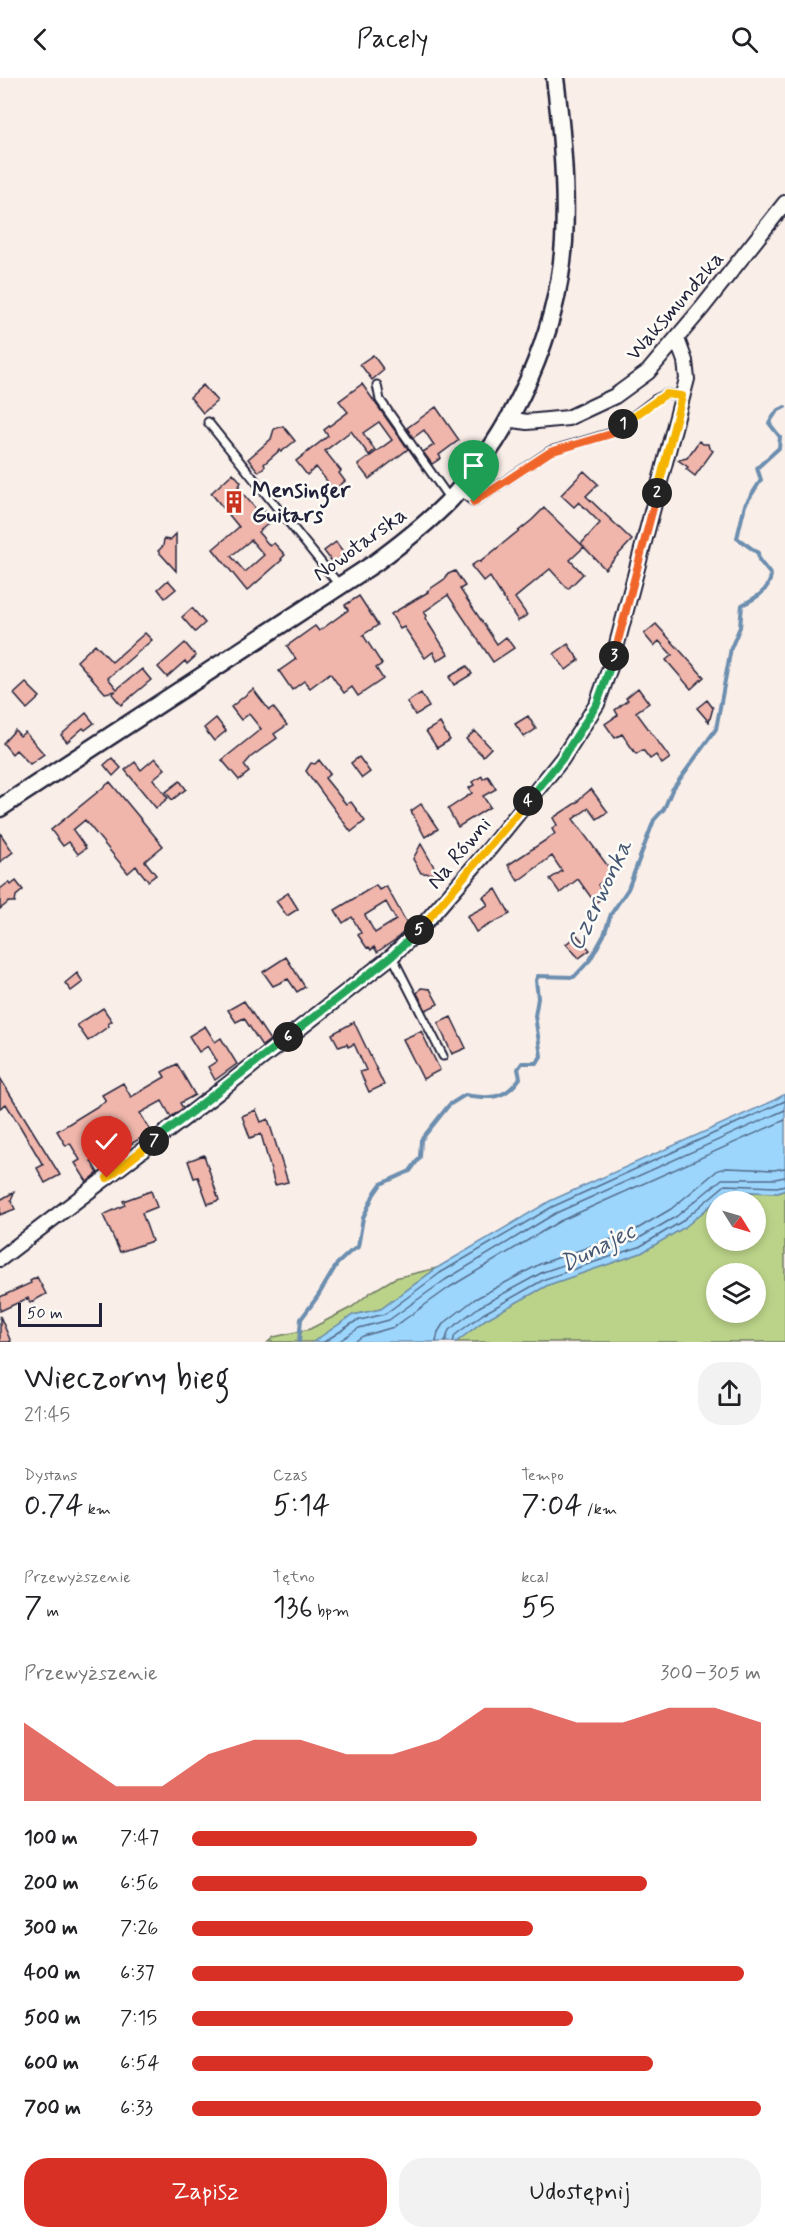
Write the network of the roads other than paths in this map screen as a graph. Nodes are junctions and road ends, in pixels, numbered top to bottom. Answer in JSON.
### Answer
{"nodes":[{"id":1,"x":555,"y":78,"type":"edge"},
{"id":2,"x":785,"y":203,"type":"edge"},
{"id":3,"x":677,"y":339,"type":"junction"},
{"id":4,"x":377,"y":385,"type":"dead end"},
{"id":5,"x":682,"y":396,"type":"junction"},
{"id":6,"x":507,"y":419,"type":"junction"},
{"id":7,"x":208,"y":422,"type":"dead end"},
{"id":8,"x":454,"y":495,"type":"junction"},
{"id":9,"x":340,"y":586,"type":"junction"},
{"id":10,"x":0,"y":808,"type":"edge"},
{"id":11,"x":392,"y":956,"type":"junction"},
{"id":12,"x":443,"y":1056,"type":"dead end"},
{"id":13,"x":0,"y":1259,"type":"edge"}],
"edges":[{"from":1,"to":6,"type":"street","name":"Nowotarska"},
{"from":2,"to":3,"type":"street","name":"Waksmundzka"},
{"from":3,"to":5,"type":"street","name":"Na Równi"},
{"from":3,"to":6,"type":"street","name":"Waksmundzka"},
{"from":4,"to":8,"type":"lane"},
{"from":5,"to":8,"type":"lane"},
{"from":5,"to":11,"type":"street","name":"Na Równi"},
{"from":6,"to":8,"type":"street","name":"Nowotarska"},
{"from":7,"to":9,"type":"lane"},
{"from":8,"to":9,"type":"street","name":"Nowotarska"},
{"from":9,"to":10,"type":"street","name":"Nowotarska"},
{"from":11,"to":12,"type":"lane"},
{"from":11,"to":13,"type":"street","name":"Na Równi"}]}
